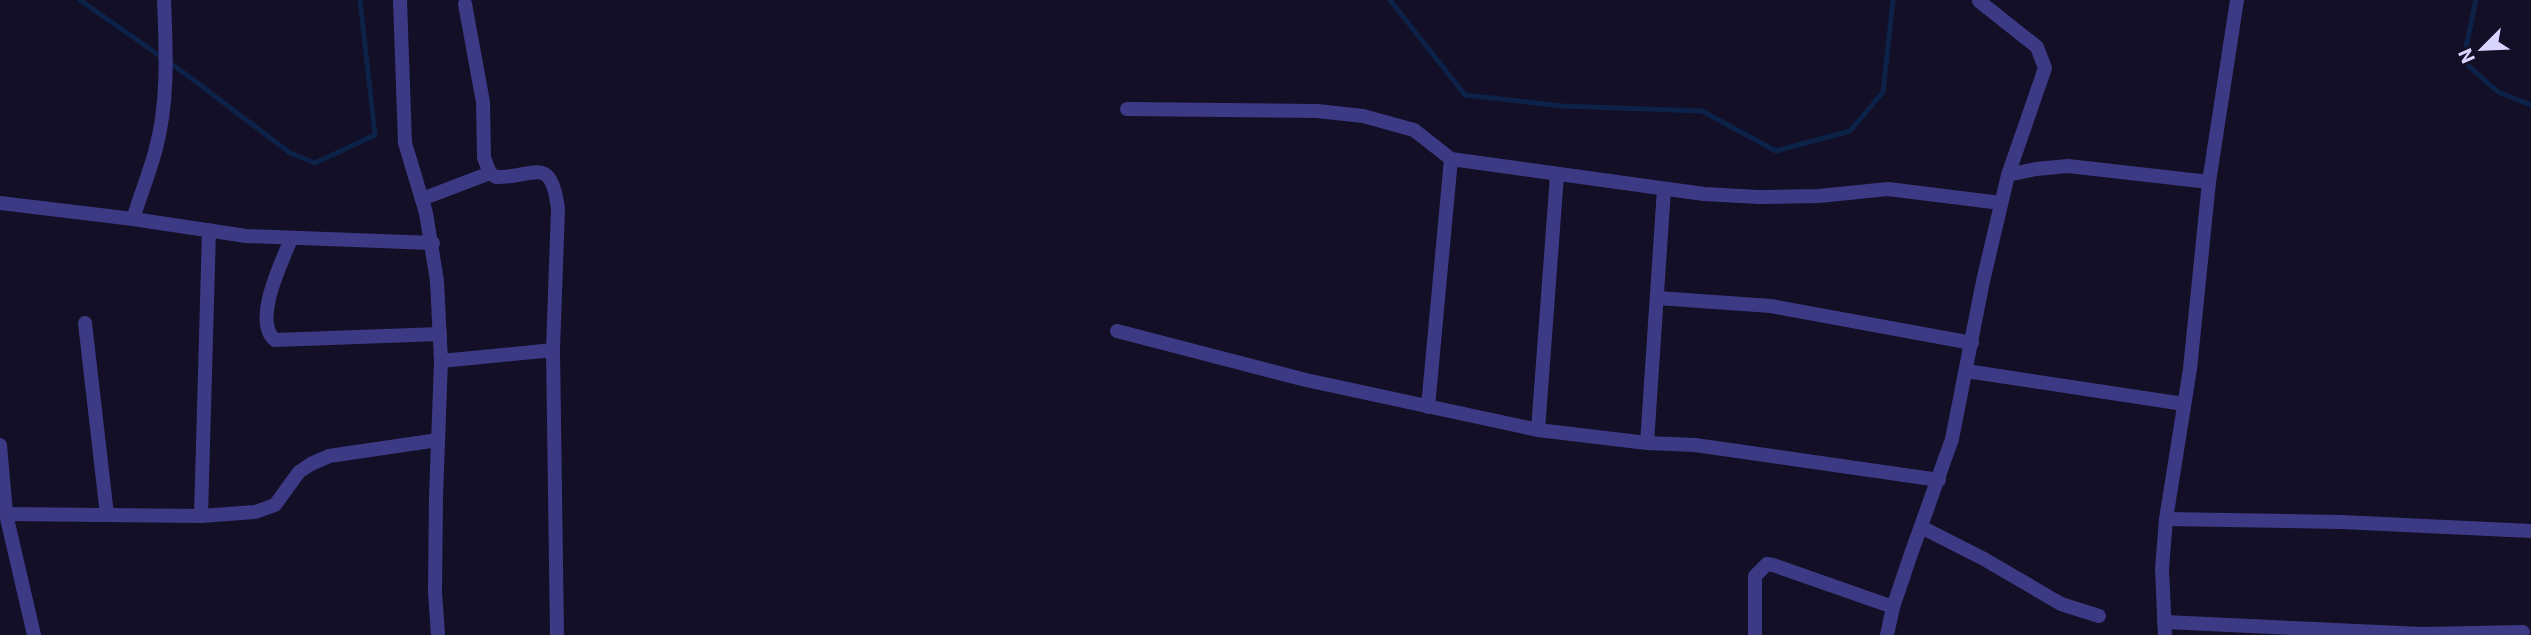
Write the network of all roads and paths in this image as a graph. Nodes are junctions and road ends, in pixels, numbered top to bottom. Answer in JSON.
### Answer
{"nodes":[{"id":1,"x":164,"y":0,"type":"edge"},
{"id":2,"x":2237,"y":0,"type":"edge"},
{"id":3,"x":400,"y":1,"type":"edge"},
{"id":4,"x":1979,"y":1,"type":"edge"},
{"id":5,"x":465,"y":4,"type":"dead end"},
{"id":6,"x":1128,"y":109,"type":"dead end"},
{"id":7,"x":1451,"y":159,"type":"junction"},
{"id":8,"x":490,"y":173,"type":"junction"},
{"id":9,"x":1557,"y":175,"type":"junction"},
{"id":10,"x":2008,"y":175,"type":"junction"},
{"id":11,"x":2209,"y":182,"type":"junction"},
{"id":12,"x":1664,"y":188,"type":"junction"},
{"id":13,"x":422,"y":199,"type":"junction"},
{"id":14,"x":0,"y":203,"type":"edge"},
{"id":15,"x":2001,"y":203,"type":"junction"},
{"id":16,"x":133,"y":219,"type":"junction"},
{"id":17,"x":209,"y":230,"type":"junction"},
{"id":18,"x":291,"y":239,"type":"junction"},
{"id":19,"x":433,"y":243,"type":"junction"},
{"id":20,"x":1657,"y":298,"type":"junction"},
{"id":21,"x":85,"y":323,"type":"dead end"},
{"id":22,"x":1117,"y":331,"type":"dead end"},
{"id":23,"x":440,"y":334,"type":"junction"},
{"id":24,"x":1972,"y":343,"type":"junction"},
{"id":25,"x":554,"y":351,"type":"junction"},
{"id":26,"x":441,"y":361,"type":"junction"},
{"id":27,"x":1966,"y":371,"type":"junction"},
{"id":28,"x":2184,"y":404,"type":"junction"},
{"id":29,"x":1428,"y":407,"type":"junction"},
{"id":30,"x":1538,"y":430,"type":"junction"},
{"id":31,"x":438,"y":440,"type":"junction"},
{"id":32,"x":1647,"y":443,"type":"junction"},
{"id":33,"x":0,"y":445,"type":"edge"},
{"id":34,"x":1938,"y":480,"type":"junction"},
{"id":35,"x":6,"y":514,"type":"junction"},
{"id":36,"x":107,"y":515,"type":"junction"},
{"id":37,"x":201,"y":516,"type":"junction"},
{"id":38,"x":2166,"y":519,"type":"junction"},
{"id":39,"x":1921,"y":527,"type":"junction"},
{"id":40,"x":2531,"y":531,"type":"edge"},
{"id":41,"x":5,"y":534,"type":"edge"},
{"id":42,"x":1893,"y":607,"type":"junction"},
{"id":43,"x":2099,"y":616,"type":"dead end"},
{"id":44,"x":2165,"y":629,"type":"edge"},
{"id":45,"x":34,"y":635,"type":"edge"},
{"id":46,"x":438,"y":635,"type":"edge"},
{"id":47,"x":557,"y":635,"type":"edge"},
{"id":48,"x":1755,"y":635,"type":"edge"},
{"id":49,"x":1887,"y":635,"type":"edge"},
{"id":50,"x":2522,"y":635,"type":"edge"}],
"edges":[{"from":1,"to":16,"type":"street"},
{"from":2,"to":11,"type":"street"},
{"from":3,"to":13,"type":"street"},
{"from":4,"to":10,"type":"street"},
{"from":5,"to":8,"type":"street"},
{"from":6,"to":7,"type":"street"},
{"from":7,"to":9,"type":"street"},
{"from":7,"to":29,"type":"street"},
{"from":8,"to":13,"type":"street"},
{"from":8,"to":25,"type":"street"},
{"from":9,"to":12,"type":"street"},
{"from":9,"to":30,"type":"street"},
{"from":10,"to":11,"type":"street"},
{"from":10,"to":15,"type":"street"},
{"from":11,"to":28,"type":"street"},
{"from":12,"to":15,"type":"street"},
{"from":12,"to":20,"type":"street"},
{"from":13,"to":19,"type":"street"},
{"from":14,"to":16,"type":"street"},
{"from":15,"to":24,"type":"street"},
{"from":16,"to":17,"type":"street"},
{"from":17,"to":18,"type":"street"},
{"from":17,"to":37,"type":"street"},
{"from":18,"to":19,"type":"street"},
{"from":18,"to":23,"type":"street"},
{"from":19,"to":23,"type":"street"},
{"from":20,"to":24,"type":"street"},
{"from":20,"to":32,"type":"street"},
{"from":21,"to":36,"type":"street"},
{"from":22,"to":29,"type":"street"},
{"from":23,"to":26,"type":"street"},
{"from":24,"to":27,"type":"street"},
{"from":25,"to":26,"type":"street"},
{"from":25,"to":47,"type":"street"},
{"from":26,"to":31,"type":"street"},
{"from":27,"to":28,"type":"street"},
{"from":27,"to":34,"type":"street"},
{"from":28,"to":38,"type":"street"},
{"from":29,"to":30,"type":"street"},
{"from":30,"to":32,"type":"street"},
{"from":31,"to":37,"type":"street"},
{"from":31,"to":46,"type":"street"},
{"from":32,"to":34,"type":"street"},
{"from":33,"to":35,"type":"street"},
{"from":34,"to":39,"type":"street"},
{"from":35,"to":36,"type":"street"},
{"from":35,"to":41,"type":"street"},
{"from":36,"to":37,"type":"street"},
{"from":38,"to":40,"type":"street"},
{"from":38,"to":44,"type":"street"},
{"from":39,"to":42,"type":"street"},
{"from":39,"to":43,"type":"street"},
{"from":41,"to":45,"type":"street"},
{"from":42,"to":48,"type":"street"},
{"from":42,"to":49,"type":"street"},
{"from":44,"to":50,"type":"street"}]}
